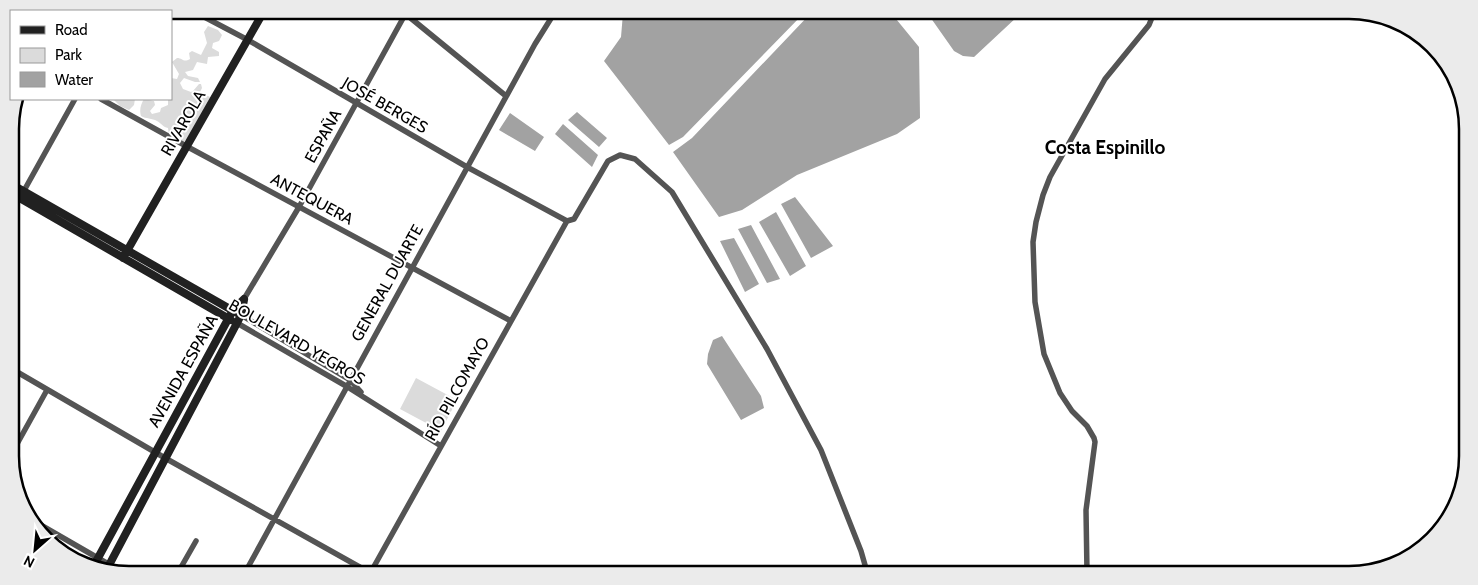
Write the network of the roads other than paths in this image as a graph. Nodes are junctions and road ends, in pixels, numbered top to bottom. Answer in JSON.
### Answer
{"nodes":[{"id":1,"x":208,"y":19,"type":"edge"},
{"id":2,"x":260,"y":19,"type":"edge"},
{"id":3,"x":401,"y":19,"type":"edge"},
{"id":4,"x":413,"y":19,"type":"edge"},
{"id":5,"x":551,"y":19,"type":"edge"},
{"id":6,"x":1151,"y":19,"type":"edge"},
{"id":7,"x":248,"y":40,"type":"junction"},
{"id":8,"x":506,"y":96,"type":"junction"},
{"id":9,"x":74,"y":100,"type":"edge"},
{"id":10,"x":103,"y":100,"type":"edge"},
{"id":11,"x":356,"y":104,"type":"junction"},
{"id":12,"x":186,"y":146,"type":"junction"},
{"id":13,"x":467,"y":167,"type":"junction"},
{"id":14,"x":21,"y":195,"type":"junction"},
{"id":15,"x":19,"y":199,"type":"edge"},
{"id":16,"x":299,"y":207,"type":"junction"},
{"id":17,"x":567,"y":221,"type":"junction"},
{"id":18,"x":127,"y":250,"type":"junction"},
{"id":19,"x":123,"y":258,"type":"junction"},
{"id":20,"x":412,"y":268,"type":"junction"},
{"id":21,"x":244,"y":299,"type":"junction"},
{"id":22,"x":233,"y":310,"type":"junction"},
{"id":23,"x":241,"y":315,"type":"junction"},
{"id":24,"x":228,"y":318,"type":"junction"},
{"id":25,"x":511,"y":321,"type":"junction"},
{"id":26,"x":238,"y":323,"type":"junction"},
{"id":27,"x":19,"y":373,"type":"edge"},
{"id":28,"x":348,"y":383,"type":"junction"},
{"id":29,"x":47,"y":390,"type":"junction"},
{"id":30,"x":19,"y":441,"type":"edge"},
{"id":31,"x":441,"y":446,"type":"junction"},
{"id":32,"x":154,"y":452,"type":"junction"},
{"id":33,"x":165,"y":458,"type":"junction"},
{"id":34,"x":274,"y":520,"type":"junction"},
{"id":35,"x":45,"y":527,"type":"edge"},
{"id":36,"x":196,"y":541,"type":"dead end"},
{"id":37,"x":98,"y":558,"type":"junction"},
{"id":38,"x":96,"y":561,"type":"edge"},
{"id":39,"x":105,"y":564,"type":"edge"},
{"id":40,"x":109,"y":564,"type":"edge"},
{"id":41,"x":182,"y":566,"type":"edge"},
{"id":42,"x":248,"y":566,"type":"edge"},
{"id":43,"x":359,"y":566,"type":"edge"},
{"id":44,"x":374,"y":566,"type":"edge"},
{"id":45,"x":865,"y":566,"type":"edge"},
{"id":46,"x":1086,"y":566,"type":"edge"}],
"edges":[{"from":1,"to":7,"type":"street","name":"JOSÉ BERGES"},
{"from":2,"to":7,"type":"street","name":"RIVAROLA"},
{"from":3,"to":11,"type":"street","name":"ESPAÑA"},
{"from":4,"to":8,"type":"street"},
{"from":5,"to":8,"type":"street","name":"GENERAL DUARTE"},
{"from":6,"to":46,"type":"street"},
{"from":7,"to":11,"type":"street","name":"JOSÉ BERGES"},
{"from":7,"to":12,"type":"street","name":"RIVAROLA"},
{"from":8,"to":13,"type":"street","name":"GENERAL DUARTE"},
{"from":9,"to":14,"type":"street"},
{"from":10,"to":12,"type":"street","name":"ANTEQUERA"},
{"from":11,"to":13,"type":"street","name":"JOSÉ BERGES"},
{"from":11,"to":16,"type":"street","name":"ESPAÑA"},
{"from":12,"to":16,"type":"street","name":"ANTEQUERA"},
{"from":12,"to":18,"type":"street","name":"RIVAROLA"},
{"from":13,"to":17,"type":"street","name":"JOSÉ BERGES"},
{"from":13,"to":20,"type":"street","name":"GENERAL DUARTE"},
{"from":14,"to":15,"type":"street"},
{"from":14,"to":18,"type":"street","name":"BOULEVARD YEGROS"},
{"from":14,"to":19,"type":"street","name":"BOULEVARD YEGROS"},
{"from":16,"to":20,"type":"street","name":"ANTEQUERA"},
{"from":16,"to":21,"type":"street","name":"ESPAÑA"},
{"from":17,"to":25,"type":"street","name":"RÍO PILCOMAYO"},
{"from":17,"to":45,"type":"street","name":"RÍO PILCOMAYO"},
{"from":18,"to":19,"type":"street","name":"RIVAROLA"},
{"from":18,"to":22,"type":"street","name":"BOULEVARD YEGROS"},
{"from":19,"to":24,"type":"street","name":"BOULEVARD YEGROS"},
{"from":20,"to":25,"type":"street","name":"ANTEQUERA"},
{"from":20,"to":28,"type":"street","name":"GENERAL DUARTE"},
{"from":21,"to":22,"type":"street","name":"AVENIDA ESPAÑA"},
{"from":21,"to":23,"type":"street","name":"AVENIDA ESPAÑA"},
{"from":22,"to":23,"type":"street","name":"BOULEVARD YEGROS"},
{"from":22,"to":24,"type":"street","name":"AVENIDA ESPAÑA"},
{"from":23,"to":26,"type":"street","name":"AVENIDA ESPAÑA"},
{"from":23,"to":28,"type":"street","name":"BOULEVARD YEGROS"},
{"from":24,"to":26,"type":"street","name":"BOULEVARD YEGROS"},
{"from":24,"to":32,"type":"street","name":"AVENIDA ESPAÑA"},
{"from":25,"to":31,"type":"street","name":"RÍO PILCOMAYO"},
{"from":26,"to":28,"type":"street","name":"BOULEVARD YEGROS"},
{"from":26,"to":33,"type":"street","name":"AVENIDA ESPAÑA"},
{"from":27,"to":29,"type":"street"},
{"from":28,"to":31,"type":"street","name":"BOULEVARD YEGROS"},
{"from":28,"to":34,"type":"street","name":"GENERAL DUARTE"},
{"from":29,"to":30,"type":"street"},
{"from":29,"to":32,"type":"street"},
{"from":31,"to":44,"type":"street","name":"RÍO PILCOMAYO"},
{"from":32,"to":33,"type":"street"},
{"from":32,"to":37,"type":"street","name":"AVENIDA ESPAÑA"},
{"from":33,"to":34,"type":"street"},
{"from":33,"to":40,"type":"street","name":"AVENIDA ESPAÑA"},
{"from":34,"to":42,"type":"street","name":"GENERAL DUARTE"},
{"from":34,"to":43,"type":"street"},
{"from":35,"to":37,"type":"street"},
{"from":36,"to":41,"type":"street"},
{"from":37,"to":38,"type":"street","name":"AVENIDA ESPAÑA"},
{"from":37,"to":39,"type":"street"}]}
